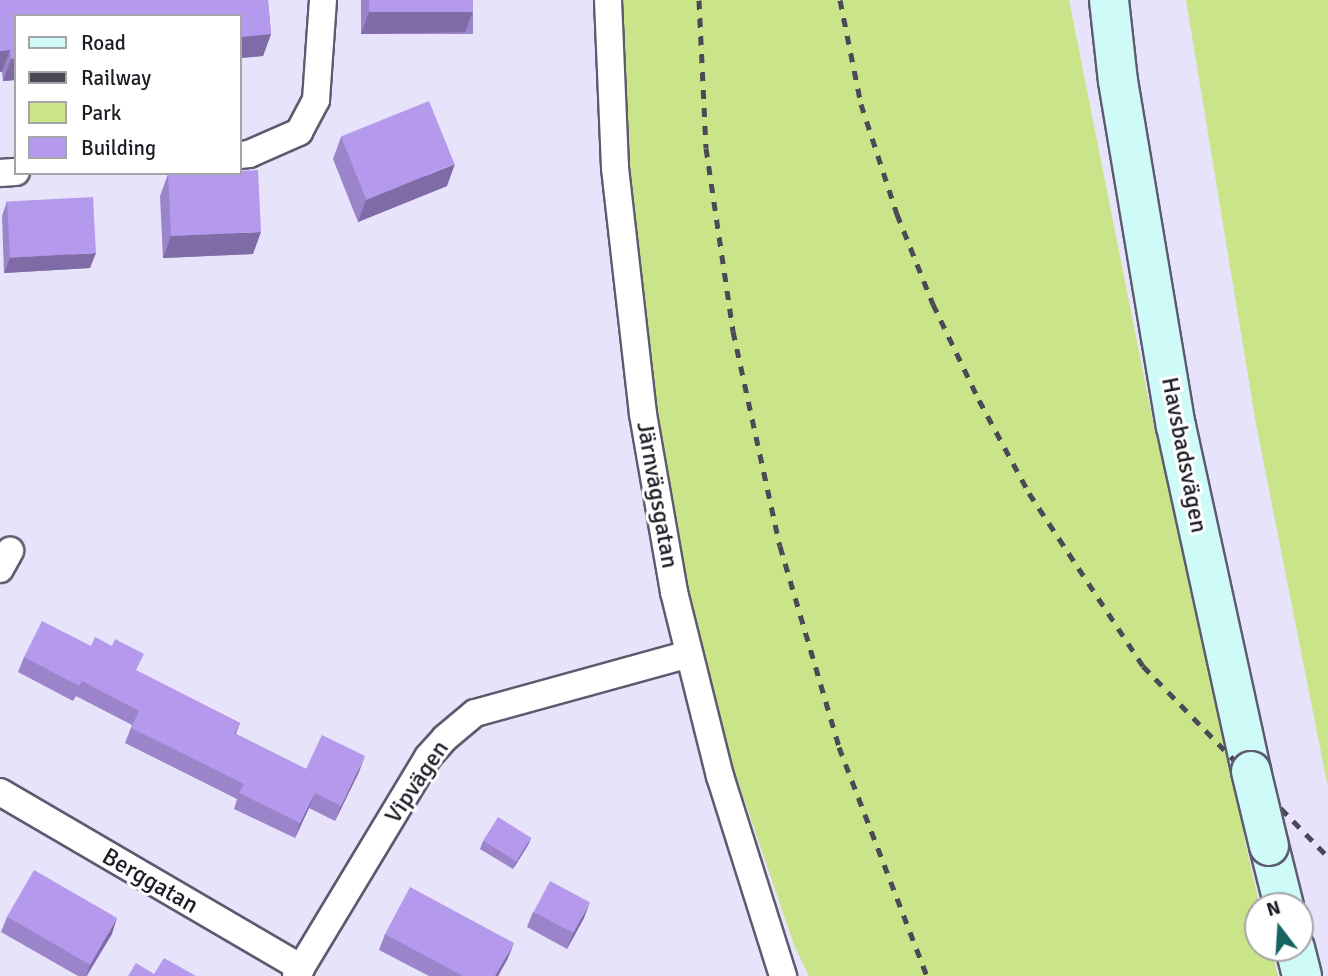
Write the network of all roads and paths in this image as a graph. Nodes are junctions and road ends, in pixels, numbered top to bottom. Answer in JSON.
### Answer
{"nodes":[{"id":1,"x":323,"y":0,"type":"edge"},
{"id":2,"x":608,"y":0,"type":"edge"},
{"id":3,"x":1109,"y":0,"type":"edge"},
{"id":4,"x":242,"y":155,"type":"edge"},
{"id":5,"x":689,"y":654,"type":"junction"},
{"id":6,"x":0,"y":792,"type":"edge"},
{"id":7,"x":1280,"y":892,"type":"edge"},
{"id":8,"x":299,"y":972,"type":"edge"},
{"id":9,"x":783,"y":976,"type":"edge"}],
"edges":[{"from":1,"to":4,"type":"street"},
{"from":2,"to":5,"type":"street","name":"Järnvägsgatan"},
{"from":3,"to":7,"type":"main road","name":"Havsbadsvägen","bridge":true},
{"from":5,"to":8,"type":"street","name":"Vipvägen"},
{"from":5,"to":9,"type":"street","name":"Järnvägsgatan"},
{"from":6,"to":8,"type":"street","name":"Berggatan"}]}
